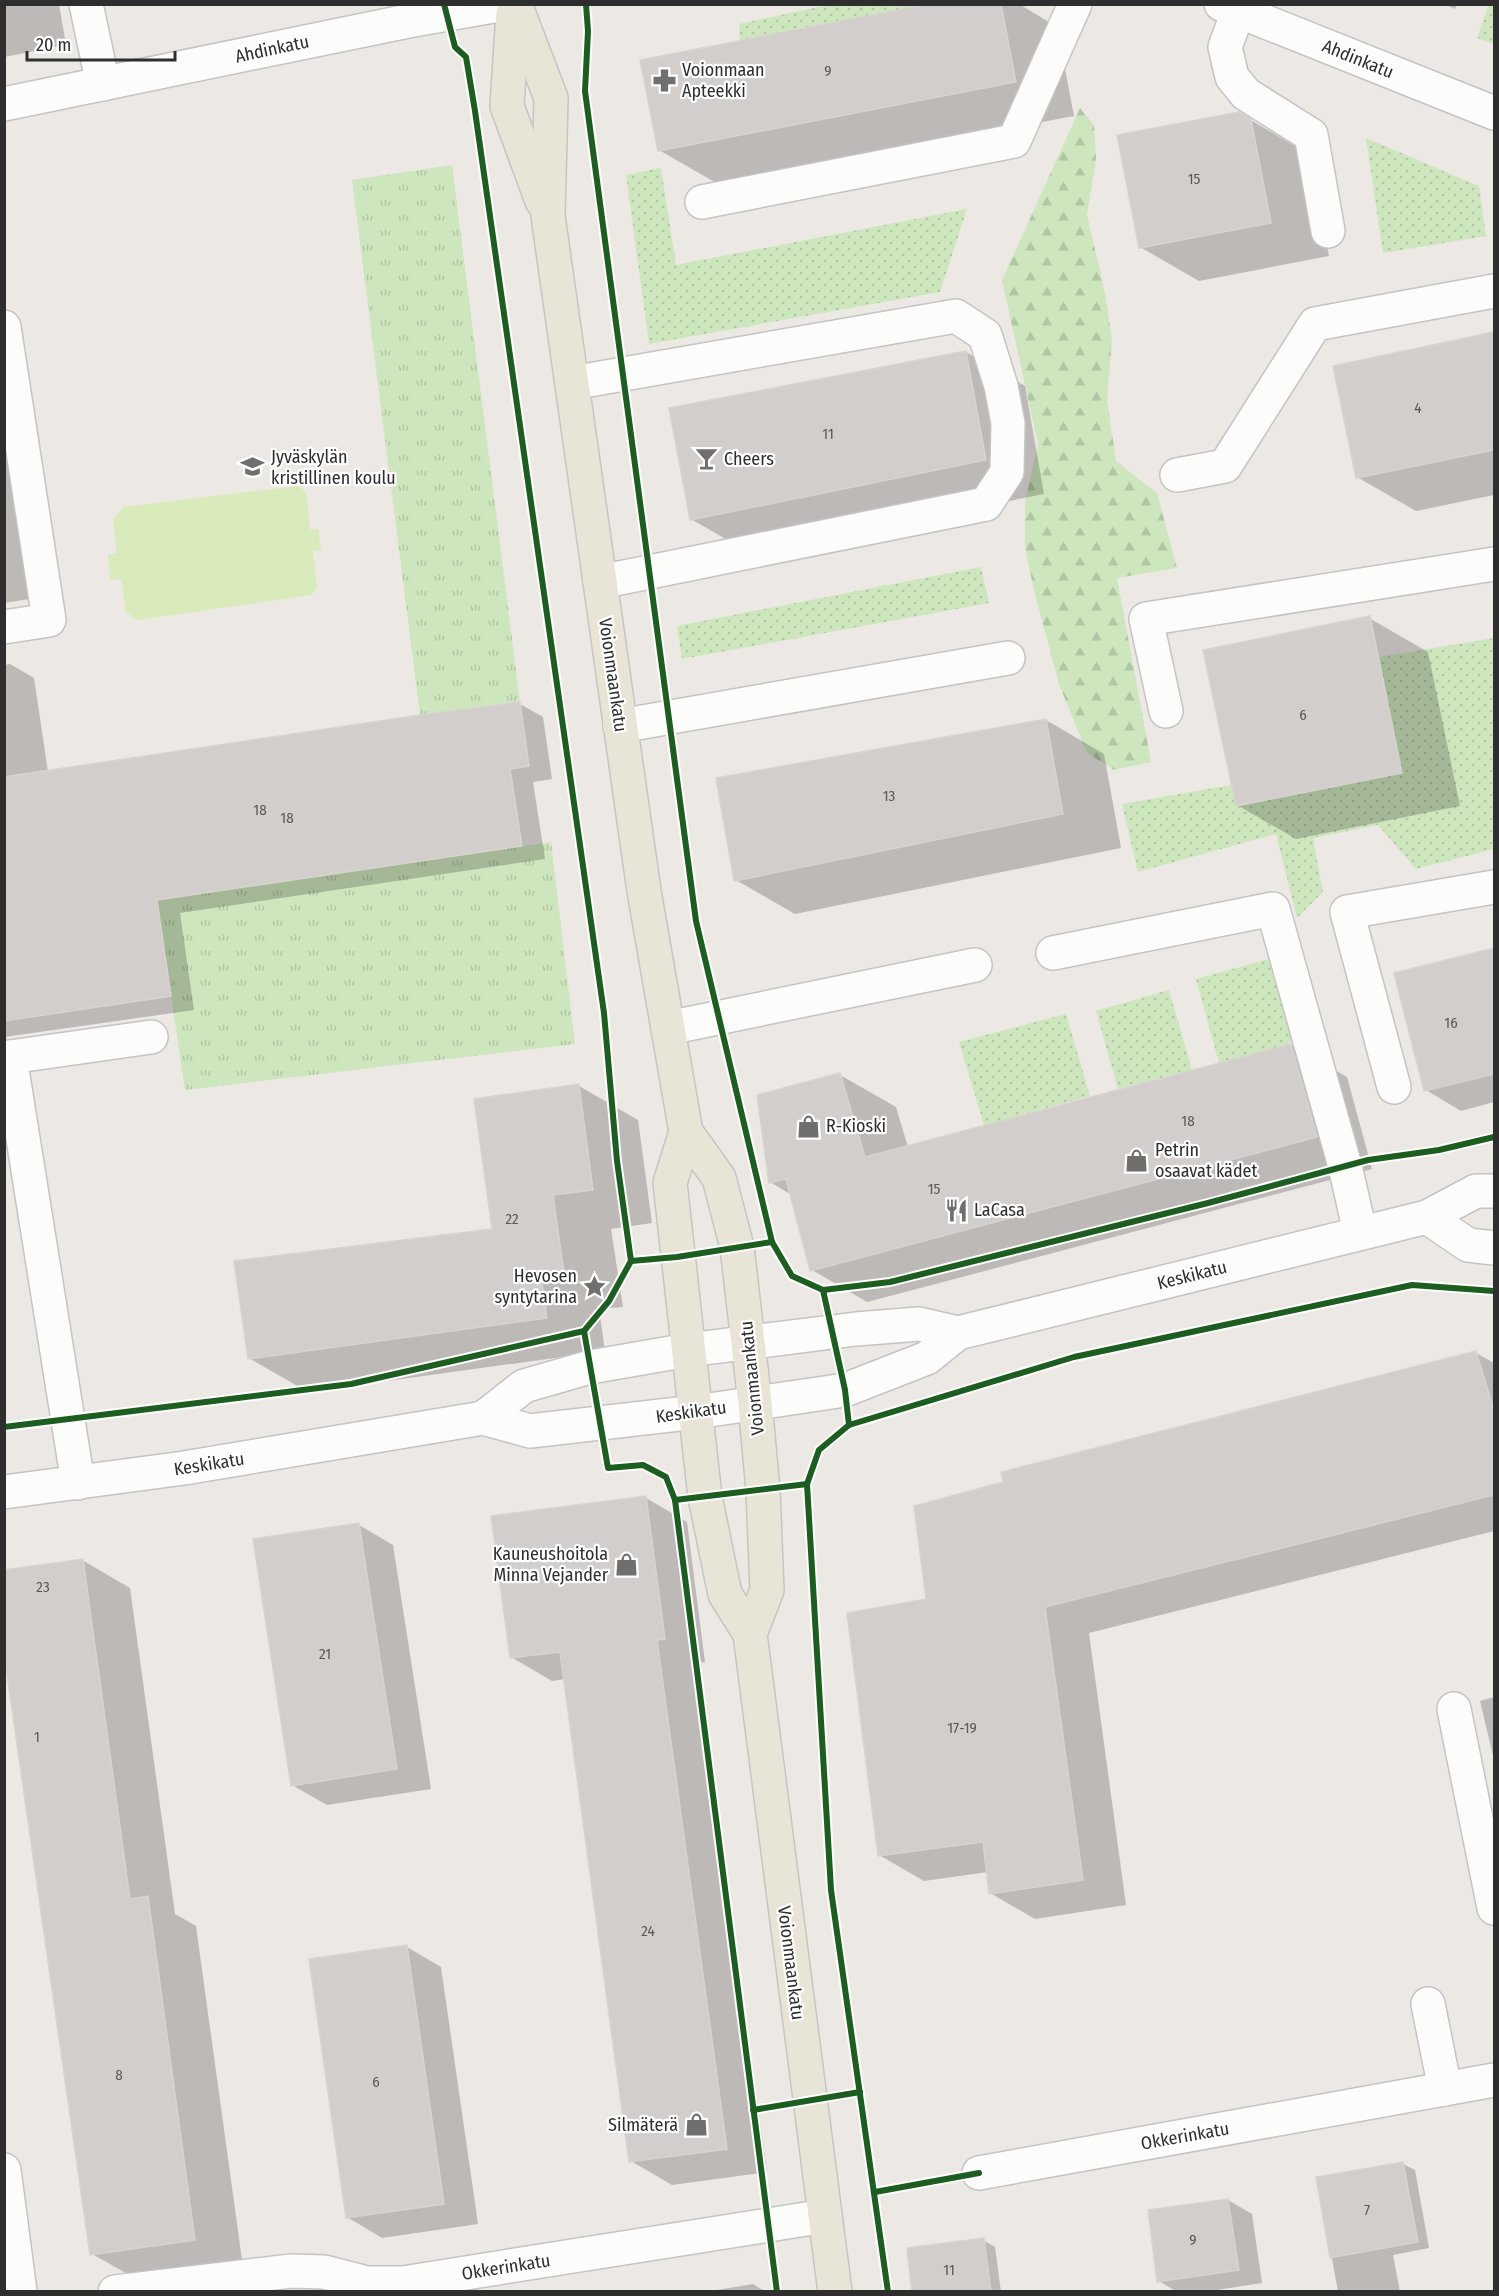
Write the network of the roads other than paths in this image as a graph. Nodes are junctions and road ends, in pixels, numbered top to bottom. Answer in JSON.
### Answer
{"nodes":[{"id":1,"x":86,"y":4,"type":"edge"},
{"id":2,"x":505,"y":4,"type":"edge"},
{"id":3,"x":514,"y":4,"type":"edge"},
{"id":4,"x":1075,"y":4,"type":"edge"},
{"id":5,"x":1229,"y":8,"type":"edge"},
{"id":6,"x":104,"y":84,"type":"junction"},
{"id":7,"x":4,"y":104,"type":"edge"},
{"id":8,"x":1494,"y":113,"type":"edge"},
{"id":9,"x":702,"y":202,"type":"dead end"},
{"id":10,"x":548,"y":216,"type":"junction"},
{"id":11,"x":1328,"y":231,"type":"dead end"},
{"id":12,"x":1494,"y":291,"type":"edge"},
{"id":13,"x":4,"y":327,"type":"edge"},
{"id":14,"x":572,"y":383,"type":"junction"},
{"id":15,"x":1178,"y":475,"type":"dead end"},
{"id":16,"x":1494,"y":564,"type":"edge"},
{"id":17,"x":600,"y":582,"type":"junction"},
{"id":18,"x":4,"y":627,"type":"edge"},
{"id":19,"x":1008,"y":658,"type":"dead end"},
{"id":20,"x":1166,"y":711,"type":"dead end"},
{"id":21,"x":620,"y":726,"type":"junction"},
{"id":22,"x":1494,"y":887,"type":"edge"},
{"id":23,"x":1053,"y":953,"type":"dead end"},
{"id":24,"x":975,"y":965,"type":"dead end"},
{"id":25,"x":668,"y":1028,"type":"junction"},
{"id":26,"x":151,"y":1036,"type":"dead end"},
{"id":27,"x":8,"y":1058,"type":"edge"},
{"id":28,"x":1394,"y":1087,"type":"dead end"},
{"id":29,"x":686,"y":1132,"type":"junction"},
{"id":30,"x":1494,"y":1191,"type":"edge"},
{"id":31,"x":1427,"y":1217,"type":"junction"},
{"id":32,"x":1360,"y":1232,"type":"junction"},
{"id":33,"x":1494,"y":1248,"type":"edge"},
{"id":34,"x":958,"y":1333,"type":"junction"},
{"id":35,"x":749,"y":1343,"type":"junction"},
{"id":36,"x":688,"y":1350,"type":"junction"},
{"id":37,"x":755,"y":1403,"type":"junction"},
{"id":38,"x":696,"y":1412,"type":"junction"},
{"id":39,"x":483,"y":1418,"type":"junction"},
{"id":40,"x":78,"y":1482,"type":"junction"},
{"id":41,"x":4,"y":1492,"type":"edge"},
{"id":42,"x":750,"y":1634,"type":"junction"},
{"id":43,"x":1454,"y":1709,"type":"dead end"},
{"id":44,"x":1494,"y":1908,"type":"edge"},
{"id":45,"x":1428,"y":2004,"type":"dead end"},
{"id":46,"x":1494,"y":2080,"type":"edge"},
{"id":47,"x":1445,"y":2089,"type":"junction"},
{"id":48,"x":4,"y":2170,"type":"edge"},
{"id":49,"x":979,"y":2173,"type":"dead end"},
{"id":50,"x":825,"y":2216,"type":"junction"},
{"id":51,"x":20,"y":2292,"type":"edge"},
{"id":52,"x":115,"y":2292,"type":"edge"},
{"id":53,"x":835,"y":2292,"type":"edge"}],
"edges":[{"from":1,"to":6,"type":"street"},
{"from":2,"to":6,"type":"street","name":"Ahdinkatu"},
{"from":3,"to":10,"type":"main road","name":"Voionmaankatu"},
{"from":3,"to":10,"type":"main road","name":"Voionmaankatu"},
{"from":4,"to":9,"type":"street"},
{"from":5,"to":8,"type":"street","name":"Ahdinkatu"},
{"from":5,"to":11,"type":"street"},
{"from":6,"to":7,"type":"street","name":"Ahdinkatu"},
{"from":10,"to":14,"type":"main road","name":"Voionmaankatu"},
{"from":12,"to":15,"type":"street"},
{"from":13,"to":18,"type":"street"},
{"from":14,"to":17,"type":"main road","name":"Voionmaankatu"},
{"from":14,"to":17,"type":"street"},
{"from":16,"to":20,"type":"street"},
{"from":17,"to":21,"type":"main road","name":"Voionmaankatu"},
{"from":19,"to":21,"type":"street"},
{"from":21,"to":25,"type":"main road","name":"Voionmaankatu"},
{"from":22,"to":28,"type":"street"},
{"from":23,"to":32,"type":"street"},
{"from":24,"to":25,"type":"street"},
{"from":25,"to":29,"type":"main road","name":"Voionmaankatu"},
{"from":26,"to":27,"type":"street"},
{"from":27,"to":40,"type":"street"},
{"from":29,"to":35,"type":"main road","name":"Voionmaankatu"},
{"from":29,"to":36,"type":"main road","name":"Voionmaankatu"},
{"from":30,"to":31,"type":"street","name":"Keskikatu"},
{"from":31,"to":32,"type":"street","name":"Keskikatu"},
{"from":31,"to":33,"type":"street"},
{"from":32,"to":34,"type":"street","name":"Keskikatu"},
{"from":34,"to":35,"type":"street","name":"Keskikatu"},
{"from":34,"to":37,"type":"street","name":"Keskikatu"},
{"from":35,"to":36,"type":"street","name":"Keskikatu"},
{"from":35,"to":37,"type":"main road","name":"Voionmaankatu"},
{"from":36,"to":38,"type":"main road","name":"Voionmaankatu"},
{"from":36,"to":39,"type":"street","name":"Keskikatu"},
{"from":37,"to":38,"type":"street","name":"Keskikatu"},
{"from":37,"to":42,"type":"main road","name":"Voionmaankatu"},
{"from":38,"to":39,"type":"street","name":"Keskikatu"},
{"from":38,"to":42,"type":"main road","name":"Voionmaankatu"},
{"from":39,"to":40,"type":"street","name":"Keskikatu"},
{"from":40,"to":41,"type":"street","name":"Keskikatu"},
{"from":42,"to":50,"type":"main road","name":"Voionmaankatu"},
{"from":43,"to":44,"type":"street"},
{"from":45,"to":47,"type":"street"},
{"from":46,"to":47,"type":"street","name":"Okkerinkatu"},
{"from":47,"to":49,"type":"street","name":"Okkerinkatu"},
{"from":48,"to":51,"type":"street"},
{"from":50,"to":52,"type":"street","name":"Okkerinkatu"},
{"from":50,"to":53,"type":"main road","name":"Voionmaankatu"}]}
